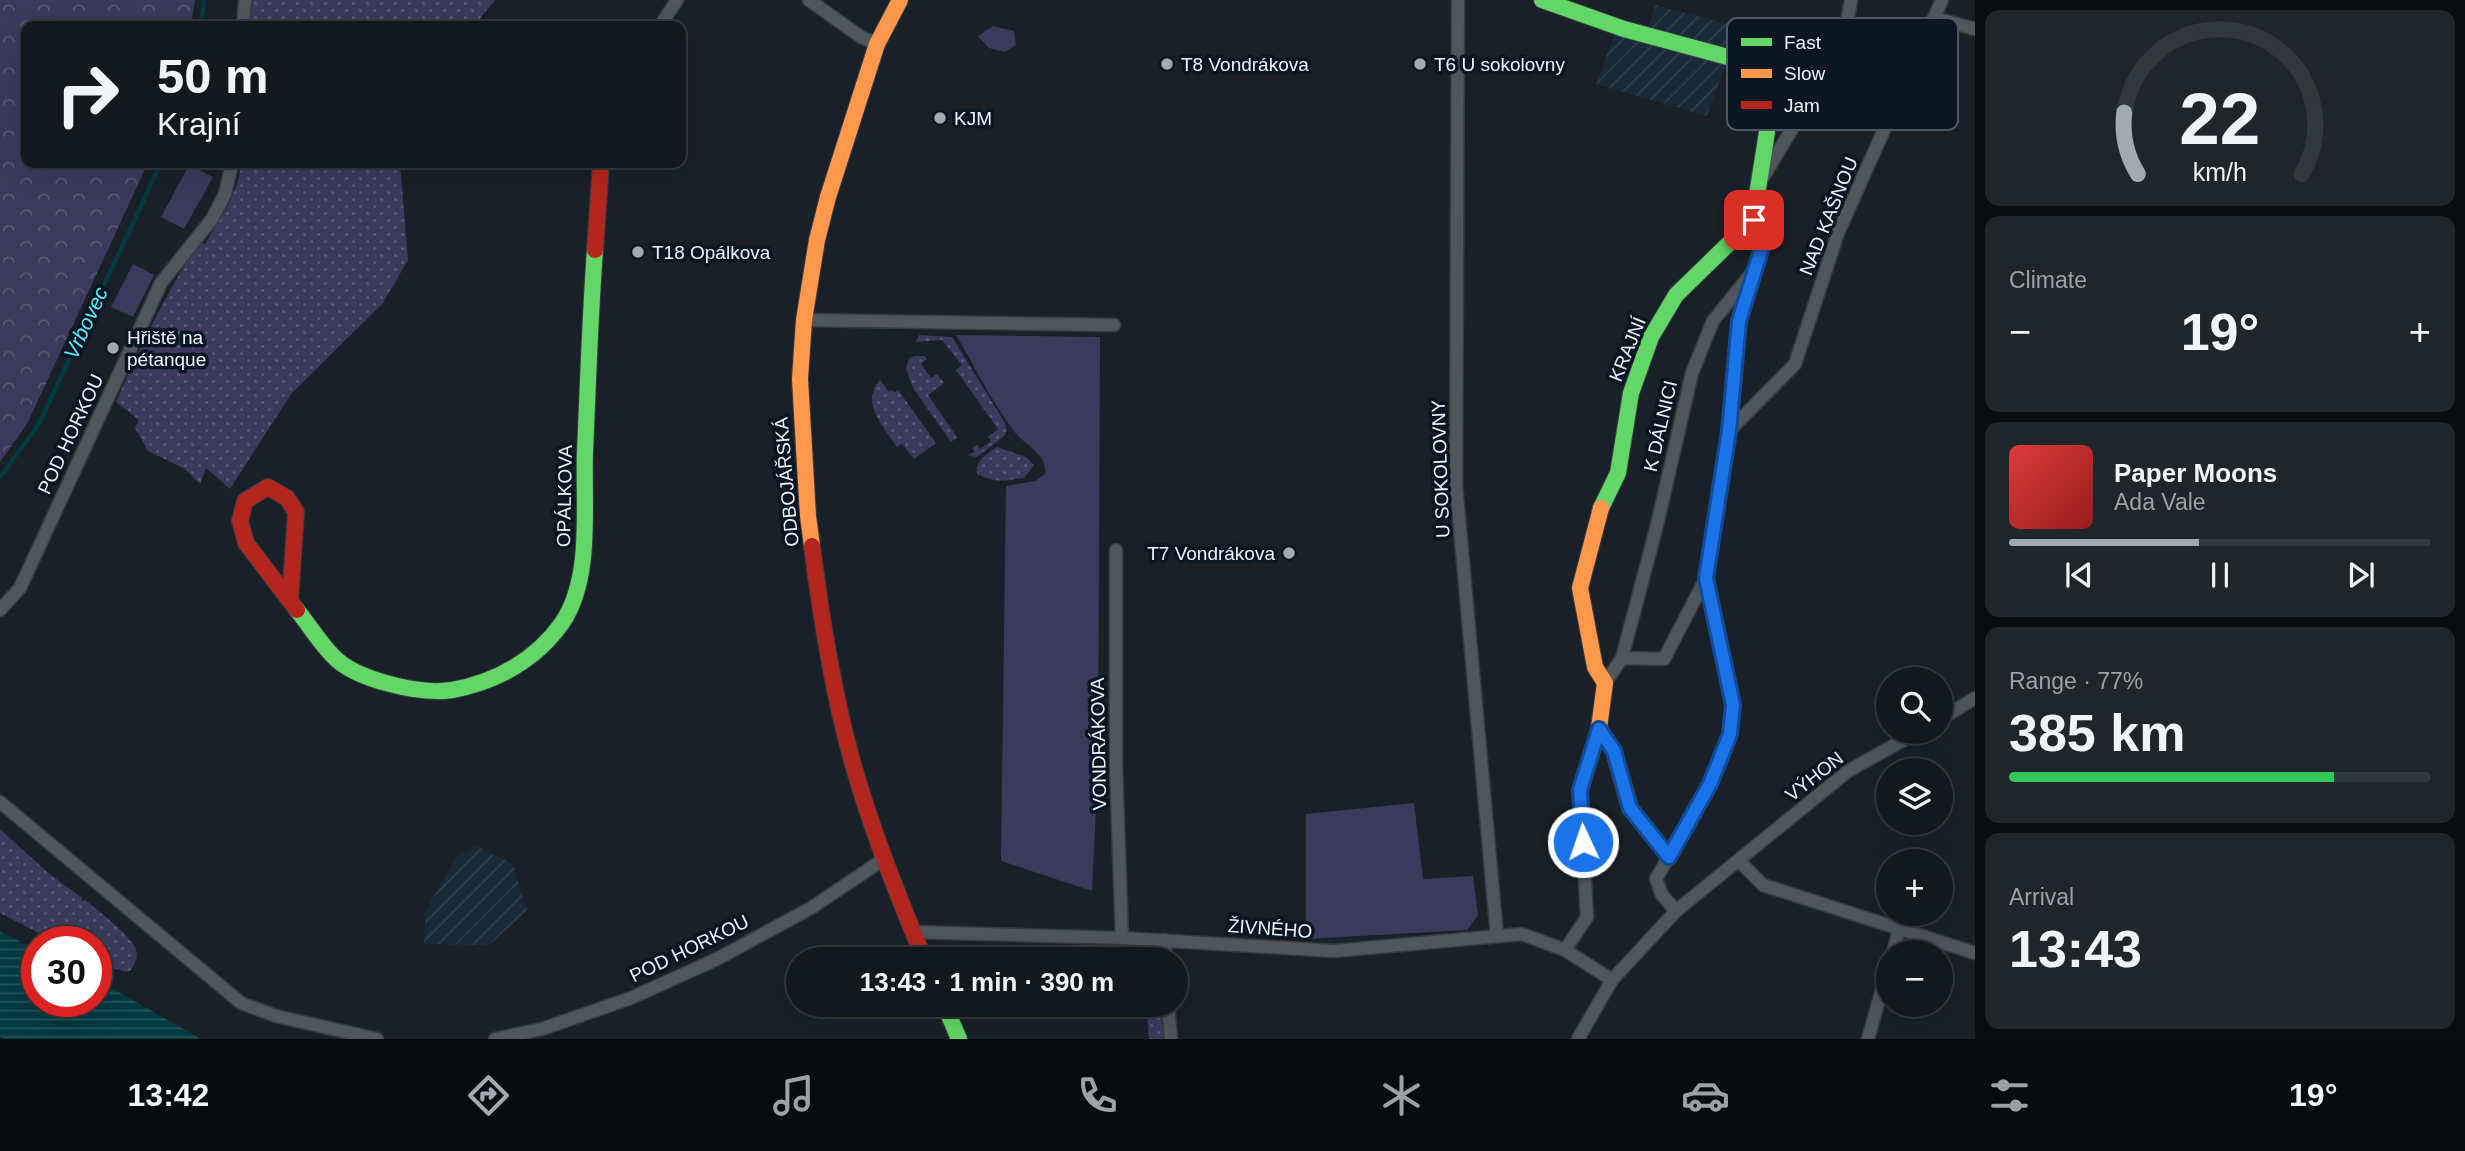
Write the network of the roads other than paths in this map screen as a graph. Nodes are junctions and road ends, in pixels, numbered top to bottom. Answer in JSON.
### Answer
{"nodes":[{"id":1,"x":245,"y":0,"type":"edge"},
{"id":2,"x":677,"y":0,"type":"edge"},
{"id":3,"x":809,"y":0,"type":"edge"},
{"id":4,"x":900,"y":0,"type":"edge"},
{"id":5,"x":1458,"y":0,"type":"edge"},
{"id":6,"x":1542,"y":0,"type":"edge"},
{"id":7,"x":1851,"y":0,"type":"edge"},
{"id":8,"x":1942,"y":0,"type":"edge"},
{"id":9,"x":1848,"y":18,"type":"edge"},
{"id":10,"x":1935,"y":18,"type":"edge"},
{"id":11,"x":243,"y":21,"type":"edge"},
{"id":12,"x":663,"y":21,"type":"edge"},
{"id":13,"x":1958,"y":24,"type":"edge"},
{"id":14,"x":1975,"y":29,"type":"edge"},
{"id":15,"x":877,"y":44,"type":"junction"},
{"id":16,"x":1727,"y":57,"type":"edge"},
{"id":17,"x":1766,"y":130,"type":"edge"},
{"id":18,"x":1791,"y":130,"type":"edge"},
{"id":19,"x":1884,"y":130,"type":"edge"},
{"id":20,"x":231,"y":168,"type":"edge"},
{"id":21,"x":601,"y":168,"type":"edge"},
{"id":22,"x":1760,"y":181,"type":"junction"},
{"id":23,"x":1754,"y":220,"type":"junction"},
{"id":24,"x":1757,"y":267,"type":"junction"},
{"id":25,"x":804,"y":320,"type":"junction"},
{"id":26,"x":1114,"y":325,"type":"dead end"},
{"id":27,"x":1729,"y":431,"type":"junction"},
{"id":28,"x":1116,"y":550,"type":"dead end"},
{"id":29,"x":1706,"y":578,"type":"junction"},
{"id":30,"x":290,"y":601,"type":"junction"},
{"id":31,"x":0,"y":610,"type":"edge"},
{"id":32,"x":1622,"y":658,"type":"junction"},
{"id":33,"x":1605,"y":683,"type":"junction"},
{"id":34,"x":1975,"y":698,"type":"edge"},
{"id":35,"x":1953,"y":712,"type":"edge"},
{"id":36,"x":1599,"y":729,"type":"junction"},
{"id":37,"x":1896,"y":744,"type":"edge"},
{"id":38,"x":0,"y":802,"type":"edge"},
{"id":39,"x":1669,"y":857,"type":"junction"},
{"id":40,"x":884,"y":859,"type":"junction"},
{"id":41,"x":1739,"y":861,"type":"junction"},
{"id":42,"x":1676,"y":911,"type":"junction"},
{"id":43,"x":1899,"y":930,"type":"junction"},
{"id":44,"x":913,"y":932,"type":"junction"},
{"id":45,"x":1497,"y":936,"type":"junction"},
{"id":46,"x":1122,"y":938,"type":"junction"},
{"id":47,"x":1165,"y":940,"type":"junction"},
{"id":48,"x":1896,"y":940,"type":"edge"},
{"id":49,"x":919,"y":947,"type":"edge"},
{"id":50,"x":1165,"y":947,"type":"edge"},
{"id":51,"x":1565,"y":950,"type":"junction"},
{"id":52,"x":1975,"y":953,"type":"edge"},
{"id":53,"x":1612,"y":980,"type":"junction"},
{"id":54,"x":1876,"y":1011,"type":"edge"},
{"id":55,"x":950,"y":1017,"type":"edge"},
{"id":56,"x":1169,"y":1017,"type":"edge"},
{"id":57,"x":377,"y":1039,"type":"edge"},
{"id":58,"x":495,"y":1039,"type":"edge"},
{"id":59,"x":959,"y":1039,"type":"edge"},
{"id":60,"x":1171,"y":1039,"type":"edge"},
{"id":61,"x":1578,"y":1039,"type":"edge"},
{"id":62,"x":1868,"y":1039,"type":"edge"}],
"edges":[{"from":1,"to":11,"type":"street"},
{"from":2,"to":12,"type":"street"},
{"from":3,"to":15,"type":"street"},
{"from":4,"to":15,"type":"street","name":"ODBOJÁŘSKÁ"},
{"from":5,"to":45,"type":"street","name":"U SOKOLOVNY"},
{"from":6,"to":16,"type":"street"},
{"from":7,"to":9,"type":"street"},
{"from":8,"to":10,"type":"street","name":"NAD KAŠNOU"},
{"from":13,"to":14,"type":"street"},
{"from":15,"to":25,"type":"street","name":"ODBOJÁŘSKÁ"},
{"from":17,"to":22,"type":"street"},
{"from":18,"to":22,"type":"street"},
{"from":19,"to":27,"type":"street","name":"NAD KAŠNOU"},
{"from":20,"to":31,"type":"street","name":"POD HORKOU"},
{"from":21,"to":30,"type":"street","name":"OPÁLKOVA"},
{"from":22,"to":23,"type":"street"},
{"from":23,"to":24,"type":"street"},
{"from":23,"to":33,"type":"street","name":"KRAJNÍ"},
{"from":24,"to":27,"type":"street"},
{"from":24,"to":32,"type":"street","name":"K DÁLNICI"},
{"from":25,"to":26,"type":"street"},
{"from":25,"to":40,"type":"street","name":"ODBOJÁŘSKÁ"},
{"from":27,"to":29,"type":"street"},
{"from":28,"to":46,"type":"street","name":"VONDRÁKOVA"},
{"from":29,"to":32,"type":"street"},
{"from":29,"to":39,"type":"street"},
{"from":30,"to":30,"type":"street","name":"OPÁLKOVA"},
{"from":32,"to":33,"type":"street","name":"K DÁLNICI"},
{"from":33,"to":36,"type":"street","name":"KRAJNÍ"},
{"from":34,"to":35,"type":"street"},
{"from":36,"to":39,"type":"street"},
{"from":36,"to":51,"type":"street","name":"KRAJNÍ"},
{"from":37,"to":41,"type":"street","name":"VÝHON"},
{"from":38,"to":57,"type":"street"},
{"from":39,"to":42,"type":"street"},
{"from":40,"to":44,"type":"street","name":"ODBOJÁŘSKÁ"},
{"from":40,"to":58,"type":"street","name":"POD HORKOU"},
{"from":41,"to":42,"type":"street","name":"VÝHON"},
{"from":41,"to":43,"type":"street"},
{"from":42,"to":53,"type":"street","name":"VÝHON"},
{"from":43,"to":48,"type":"street"},
{"from":43,"to":52,"type":"street"},
{"from":44,"to":46,"type":"street","name":"ŽIVNÉHO"},
{"from":44,"to":49,"type":"street","name":"ODBOJÁŘSKÁ"},
{"from":45,"to":47,"type":"street","name":"ŽIVNÉHO"},
{"from":45,"to":51,"type":"street","name":"ŽIVNÉHO"},
{"from":46,"to":47,"type":"street","name":"ŽIVNÉHO"},
{"from":47,"to":50,"type":"street"},
{"from":51,"to":53,"type":"street","name":"ŽIVNÉHO"},
{"from":53,"to":61,"type":"street","name":"VÝHON"},
{"from":54,"to":62,"type":"street"},
{"from":55,"to":59,"type":"street"},
{"from":56,"to":60,"type":"street"}]}
